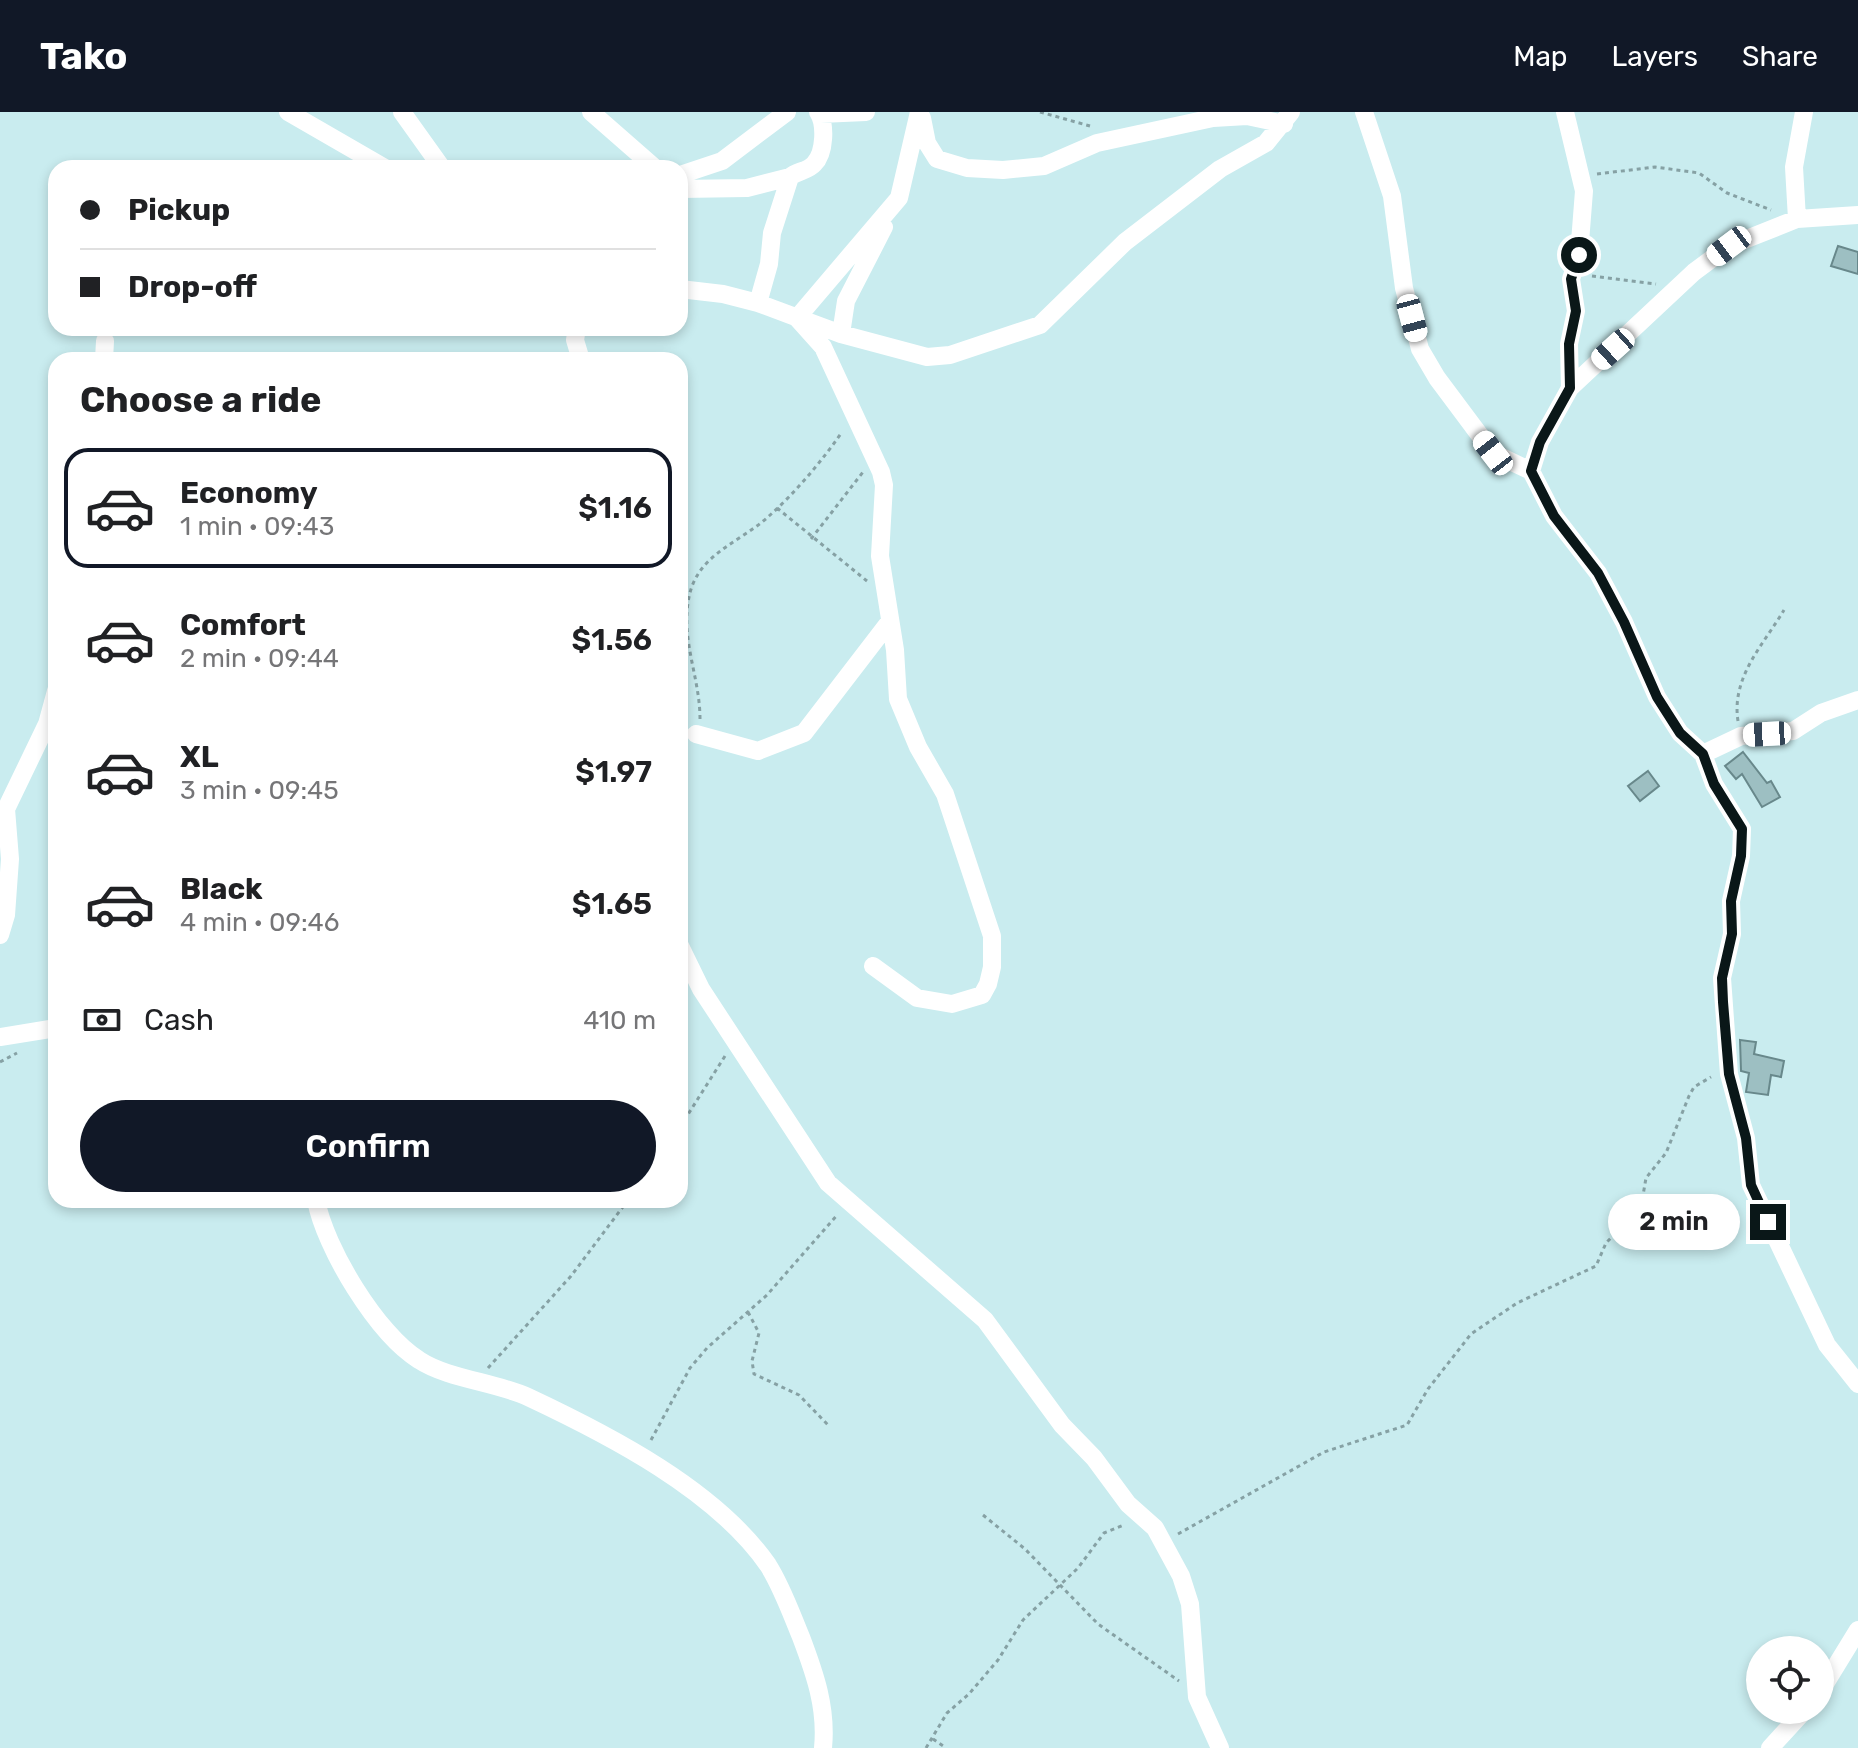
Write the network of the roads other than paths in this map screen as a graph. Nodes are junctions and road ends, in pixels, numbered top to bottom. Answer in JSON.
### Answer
{"nodes":[{"id":1,"x":288,"y":112,"type":"edge"},
{"id":2,"x":402,"y":112,"type":"edge"},
{"id":3,"x":591,"y":112,"type":"edge"},
{"id":4,"x":787,"y":112,"type":"edge"},
{"id":5,"x":866,"y":112,"type":"edge"},
{"id":6,"x":920,"y":112,"type":"edge"},
{"id":7,"x":1364,"y":112,"type":"edge"},
{"id":8,"x":1804,"y":112,"type":"edge"},
{"id":9,"x":819,"y":113,"type":"edge"},
{"id":10,"x":1570,"y":114,"type":"edge"},
{"id":11,"x":1287,"y":118,"type":"edge"},
{"id":12,"x":371,"y":160,"type":"edge"},
{"id":13,"x":436,"y":160,"type":"edge"},
{"id":14,"x":646,"y":160,"type":"edge"},
{"id":15,"x":688,"y":172,"type":"edge"},
{"id":16,"x":790,"y":177,"type":"junction"},
{"id":17,"x":688,"y":189,"type":"edge"},
{"id":18,"x":899,"y":198,"type":"junction"},
{"id":19,"x":1858,"y":215,"type":"edge"},
{"id":20,"x":1797,"y":219,"type":"junction"},
{"id":21,"x":688,"y":290,"type":"edge"},
{"id":22,"x":758,"y":303,"type":"junction"},
{"id":23,"x":797,"y":318,"type":"junction"},
{"id":24,"x":841,"y":334,"type":"junction"},
{"id":25,"x":105,"y":341,"type":"dead end"},
{"id":26,"x":104,"y":352,"type":"edge"},
{"id":27,"x":1570,"y":388,"type":"junction"},
{"id":28,"x":1531,"y":471,"type":"junction"},
{"id":29,"x":890,"y":621,"type":"junction"},
{"id":30,"x":1858,"y":700,"type":"edge"},
{"id":31,"x":48,"y":716,"type":"edge"},
{"id":32,"x":696,"y":734,"type":"road end"},
{"id":33,"x":1703,"y":754,"type":"junction"},
{"id":34,"x":0,"y":935,"type":"edge"},
{"id":35,"x":688,"y":962,"type":"edge"},
{"id":36,"x":873,"y":966,"type":"dead end"},
{"id":37,"x":48,"y":1029,"type":"edge"},
{"id":38,"x":1,"y":1033,"type":"edge"},
{"id":39,"x":319,"y":1208,"type":"edge"},
{"id":40,"x":1858,"y":1384,"type":"edge"},
{"id":41,"x":1858,"y":1630,"type":"edge"},
{"id":42,"x":1834,"y":1669,"type":"edge"},
{"id":43,"x":1792,"y":1724,"type":"edge"},
{"id":44,"x":823,"y":1748,"type":"edge"},
{"id":45,"x":1220,"y":1748,"type":"edge"},
{"id":46,"x":1770,"y":1748,"type":"edge"}],
"edges":[{"from":1,"to":12,"type":"street"},
{"from":2,"to":13,"type":"street"},
{"from":3,"to":14,"type":"street"},
{"from":4,"to":15,"type":"street"},
{"from":5,"to":9,"type":"street"},
{"from":6,"to":11,"type":"street"},
{"from":6,"to":18,"type":"street"},
{"from":7,"to":28,"type":"street"},
{"from":8,"to":20,"type":"street"},
{"from":9,"to":16,"type":"street"},
{"from":10,"to":27,"type":"street"},
{"from":11,"to":24,"type":"street"},
{"from":16,"to":17,"type":"street"},
{"from":16,"to":22,"type":"street"},
{"from":18,"to":23,"type":"street"},
{"from":18,"to":24,"type":"street"},
{"from":19,"to":20,"type":"street"},
{"from":20,"to":27,"type":"street"},
{"from":21,"to":22,"type":"street"},
{"from":22,"to":23,"type":"street"},
{"from":23,"to":24,"type":"street"},
{"from":23,"to":29,"type":"street"},
{"from":25,"to":26,"type":"street"},
{"from":27,"to":28,"type":"street"},
{"from":28,"to":33,"type":"street"},
{"from":29,"to":32,"type":"street"},
{"from":29,"to":36,"type":"street"},
{"from":30,"to":33,"type":"street"},
{"from":31,"to":34,"type":"street"},
{"from":33,"to":40,"type":"street"},
{"from":35,"to":45,"type":"street"},
{"from":37,"to":38,"type":"street"},
{"from":39,"to":44,"type":"street"},
{"from":41,"to":42,"type":"street"},
{"from":43,"to":46,"type":"street"}]}
